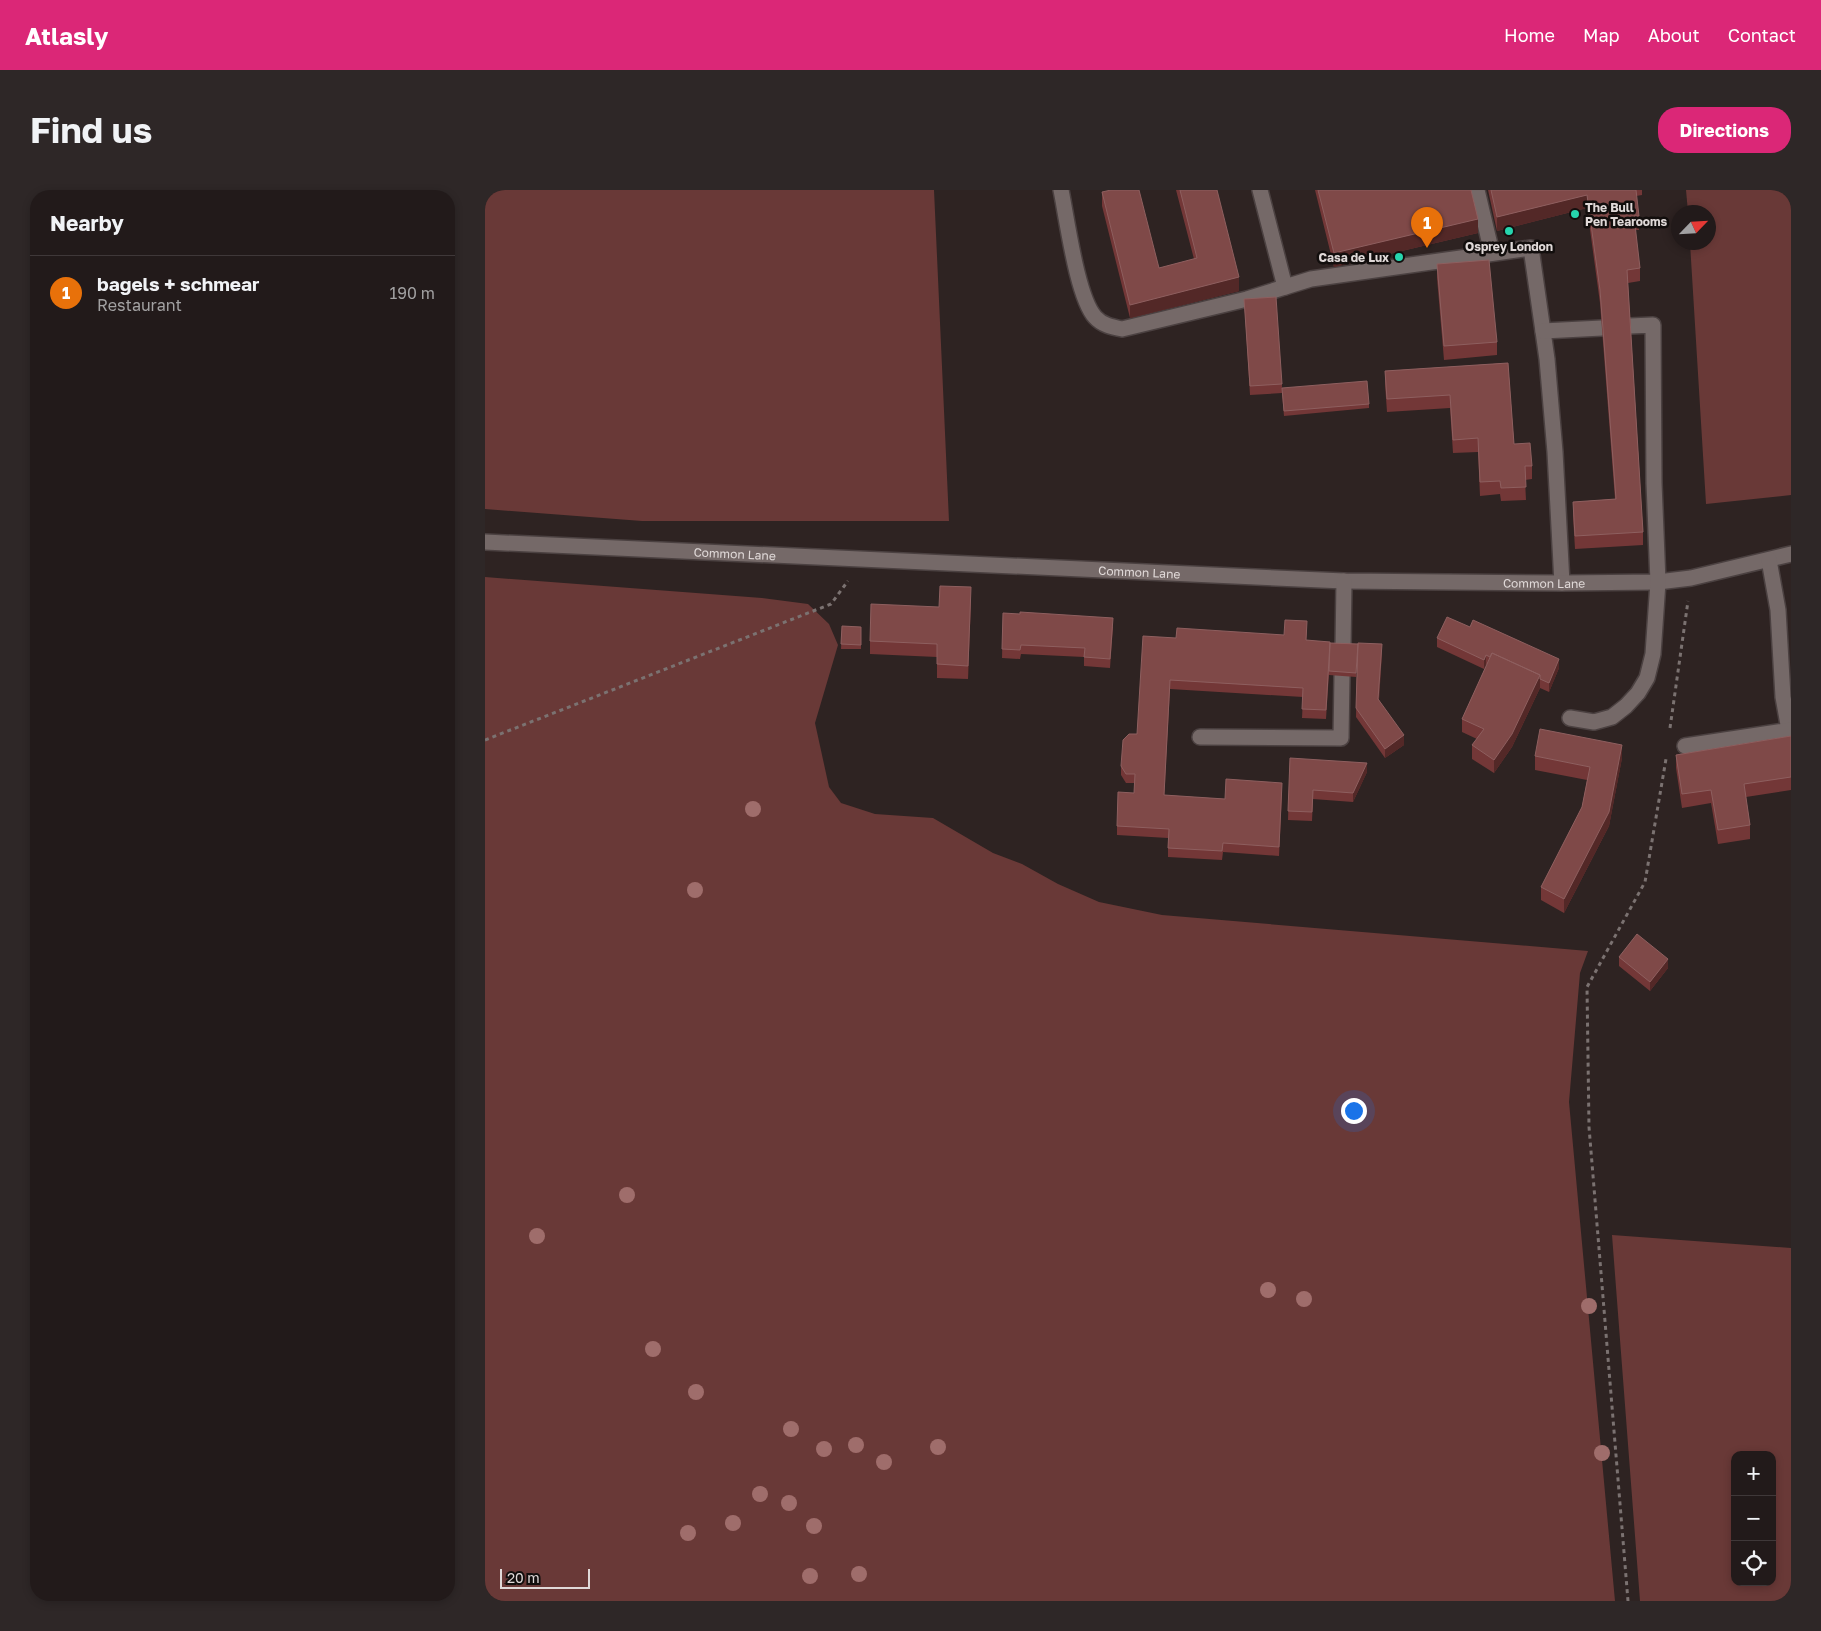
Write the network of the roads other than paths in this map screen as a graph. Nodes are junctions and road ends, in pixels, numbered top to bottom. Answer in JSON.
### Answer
{"nodes":[{"id":1,"x":1061,"y":190,"type":"edge"},
{"id":2,"x":1260,"y":190,"type":"edge"},
{"id":3,"x":1477,"y":190,"type":"edge"},
{"id":4,"x":1492,"y":253,"type":"junction"},
{"id":5,"x":1285,"y":287,"type":"junction"},
{"id":6,"x":1630,"y":326,"type":"edge"},
{"id":7,"x":1602,"y":328,"type":"edge"},
{"id":8,"x":1543,"y":331,"type":"junction"},
{"id":9,"x":485,"y":542,"type":"edge"},
{"id":10,"x":1791,"y":554,"type":"edge"},
{"id":11,"x":1769,"y":560,"type":"junction"},
{"id":12,"x":1344,"y":581,"type":"junction"},
{"id":13,"x":1658,"y":582,"type":"junction"},
{"id":14,"x":1562,"y":583,"type":"junction"},
{"id":15,"x":1343,"y":648,"type":"edge"},
{"id":16,"x":1342,"y":676,"type":"edge"},
{"id":17,"x":1570,"y":718,"type":"dead end"},
{"id":18,"x":1790,"y":730,"type":"edge"},
{"id":19,"x":1200,"y":737,"type":"dead end"},
{"id":20,"x":1685,"y":746,"type":"dead end"}],
"edges":[{"from":1,"to":5,"type":"street"},
{"from":2,"to":5,"type":"street"},
{"from":3,"to":4,"type":"street"},
{"from":4,"to":5,"type":"street"},
{"from":4,"to":8,"type":"street"},
{"from":6,"to":13,"type":"street"},
{"from":7,"to":8,"type":"street"},
{"from":8,"to":14,"type":"street"},
{"from":9,"to":12,"type":"street","name":"Common Lane"},
{"from":10,"to":11,"type":"street","name":"Common Lane"},
{"from":11,"to":13,"type":"street","name":"Common Lane"},
{"from":11,"to":18,"type":"street"},
{"from":12,"to":14,"type":"street","name":"Common Lane"},
{"from":12,"to":15,"type":"street"},
{"from":13,"to":14,"type":"street","name":"Common Lane"},
{"from":13,"to":17,"type":"street"},
{"from":16,"to":19,"type":"street"},
{"from":18,"to":20,"type":"street"}]}
